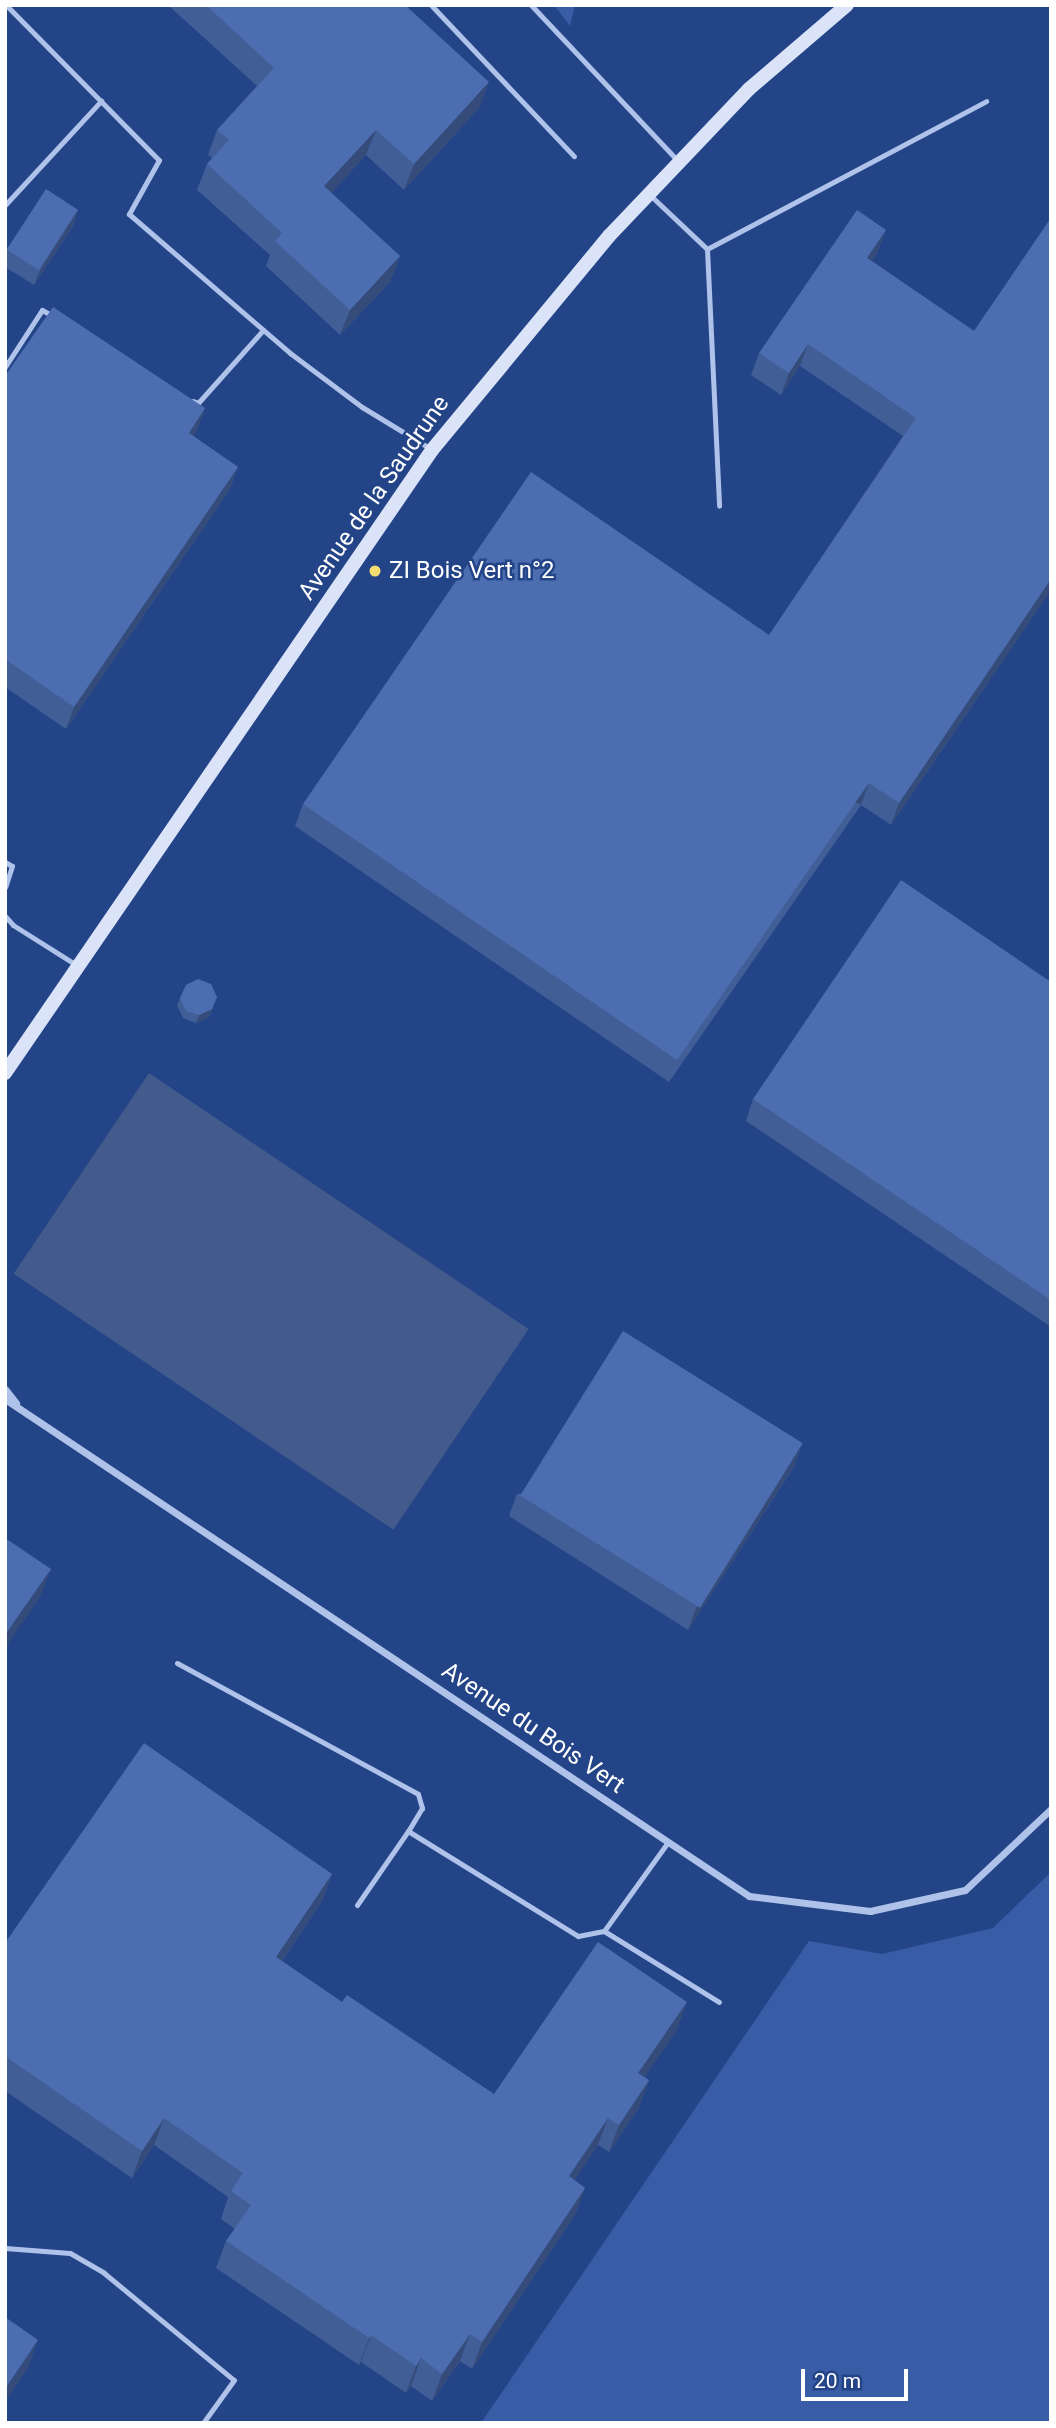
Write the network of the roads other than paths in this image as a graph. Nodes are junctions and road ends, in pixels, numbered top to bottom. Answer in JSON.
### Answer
{"nodes":[{"id":1,"x":6,"y":5,"type":"edge"},
{"id":2,"x":431,"y":5,"type":"edge"},
{"id":3,"x":531,"y":5,"type":"edge"},
{"id":4,"x":847,"y":5,"type":"edge"},
{"id":5,"x":101,"y":101,"type":"junction"},
{"id":6,"x":986,"y":101,"type":"dead end"},
{"id":7,"x":575,"y":156,"type":"dead end"},
{"id":8,"x":679,"y":162,"type":"junction"},
{"id":9,"x":649,"y":194,"type":"junction"},
{"id":10,"x":5,"y":205,"type":"edge"},
{"id":11,"x":707,"y":249,"type":"junction"},
{"id":12,"x":66,"y":324,"type":"edge"},
{"id":13,"x":263,"y":330,"type":"junction"},
{"id":14,"x":5,"y":367,"type":"edge"},
{"id":15,"x":186,"y":396,"type":"edge"},
{"id":16,"x":432,"y":450,"type":"junction"},
{"id":17,"x":719,"y":506,"type":"dead end"},
{"id":18,"x":5,"y":862,"type":"edge"},
{"id":19,"x":5,"y":887,"type":"edge"},
{"id":20,"x":5,"y":916,"type":"edge"},
{"id":21,"x":78,"y":966,"type":"junction"},
{"id":22,"x":5,"y":1073,"type":"edge"},
{"id":23,"x":5,"y":1389,"type":"edge"},
{"id":24,"x":5,"y":1399,"type":"edge"},
{"id":25,"x":16,"y":1404,"type":"junction"},
{"id":26,"x":177,"y":1663,"type":"dead end"},
{"id":27,"x":1051,"y":1809,"type":"edge"},
{"id":28,"x":408,"y":1831,"type":"junction"},
{"id":29,"x":668,"y":1842,"type":"junction"},
{"id":30,"x":357,"y":1905,"type":"dead end"},
{"id":31,"x":604,"y":1931,"type":"junction"},
{"id":32,"x":719,"y":2002,"type":"dead end"},
{"id":33,"x":5,"y":2248,"type":"edge"},
{"id":34,"x":203,"y":2423,"type":"edge"}],
"edges":[{"from":1,"to":5,"type":"lane"},
{"from":2,"to":7,"type":"lane"},
{"from":3,"to":8,"type":"lane"},
{"from":4,"to":8,"type":"street","name":"Avenue de la Saudrune"},
{"from":5,"to":10,"type":"lane"},
{"from":5,"to":13,"type":"lane"},
{"from":6,"to":11,"type":"lane"},
{"from":8,"to":9,"type":"street","name":"Avenue de la Saudrune"},
{"from":9,"to":11,"type":"lane"},
{"from":9,"to":16,"type":"street","name":"Avenue de la Saudrune"},
{"from":11,"to":17,"type":"lane"},
{"from":12,"to":14,"type":"lane"},
{"from":13,"to":15,"type":"lane"},
{"from":13,"to":16,"type":"lane"},
{"from":16,"to":21,"type":"street","name":"Avenue de la Saudrune"},
{"from":18,"to":19,"type":"lane"},
{"from":20,"to":21,"type":"lane"},
{"from":21,"to":22,"type":"street","name":"Avenue de la Saudrune"},
{"from":23,"to":25,"type":"street","name":"Avenue du Bois Vert"},
{"from":24,"to":25,"type":"street","name":"Avenue du Bois Vert"},
{"from":25,"to":29,"type":"street","name":"Avenue du Bois Vert"},
{"from":26,"to":28,"type":"lane"},
{"from":27,"to":29,"type":"street","name":"Avenue du Bois Vert"},
{"from":28,"to":30,"type":"lane"},
{"from":28,"to":31,"type":"lane"},
{"from":29,"to":31,"type":"lane"},
{"from":31,"to":32,"type":"lane"},
{"from":33,"to":34,"type":"lane"}]}
